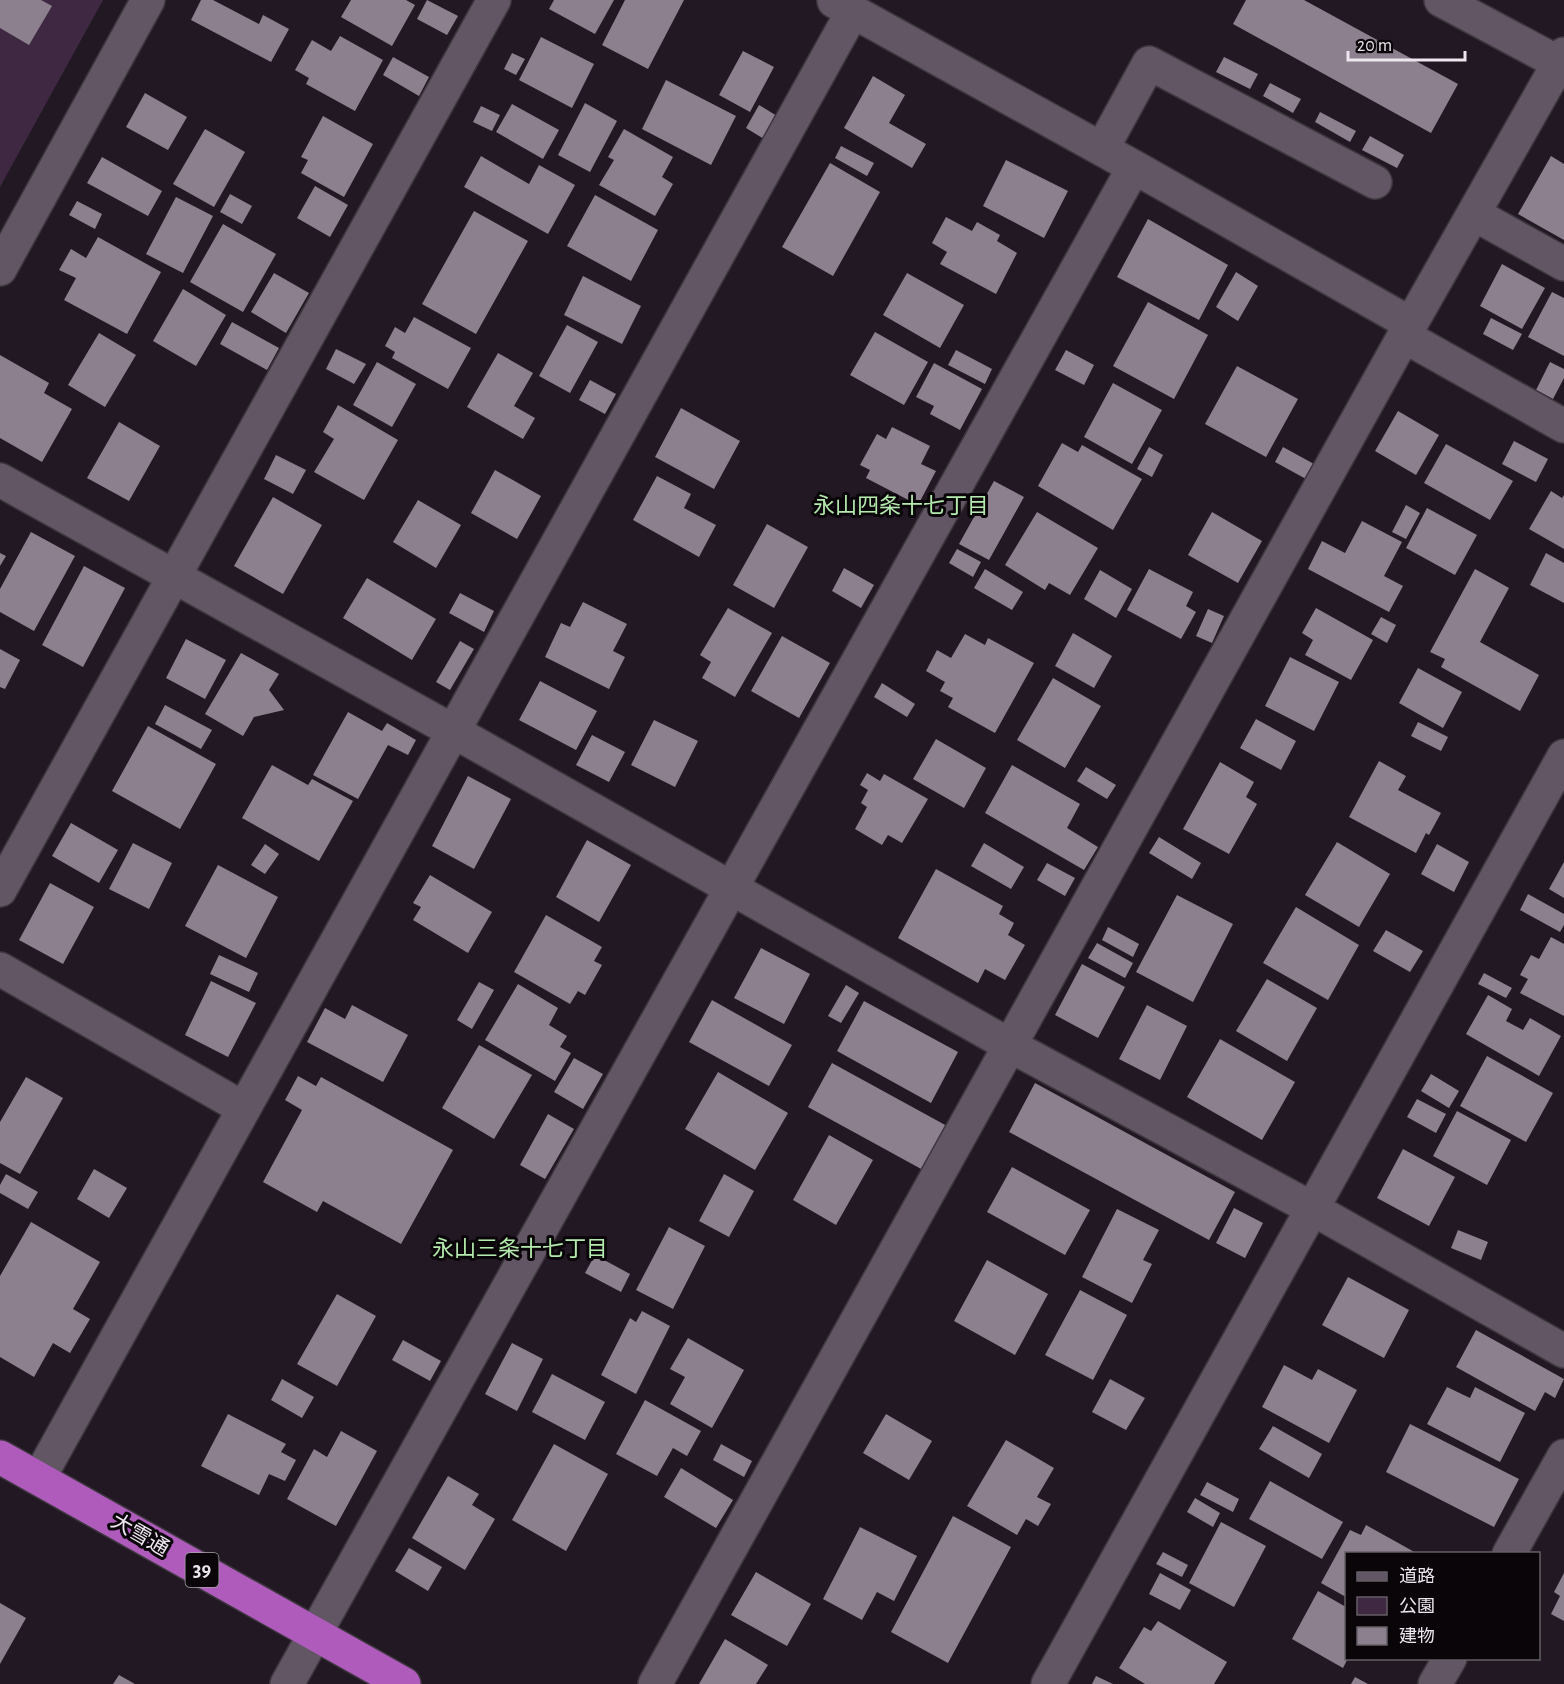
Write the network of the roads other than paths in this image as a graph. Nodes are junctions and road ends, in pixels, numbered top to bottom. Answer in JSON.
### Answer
{"nodes":[{"id":1,"x":148,"y":0,"type":"edge"},
{"id":2,"x":494,"y":0,"type":"edge"},
{"id":3,"x":1442,"y":0,"type":"edge"},
{"id":4,"x":843,"y":6,"type":"edge"},
{"id":5,"x":1561,"y":58,"type":"edge"},
{"id":6,"x":1102,"y":149,"type":"junction"},
{"id":7,"x":1134,"y":167,"type":"junction"},
{"id":8,"x":1375,"y":182,"type":"dead end"},
{"id":9,"x":1474,"y":214,"type":"junction"},
{"id":10,"x":1564,"y":264,"type":"edge"},
{"id":11,"x":0,"y":269,"type":"edge"},
{"id":12,"x":1408,"y":330,"type":"junction"},
{"id":13,"x":1564,"y":426,"type":"edge"},
{"id":14,"x":0,"y":480,"type":"edge"},
{"id":15,"x":173,"y":577,"type":"junction"},
{"id":16,"x":453,"y":730,"type":"junction"},
{"id":17,"x":1564,"y":756,"type":"edge"},
{"id":18,"x":732,"y":889,"type":"junction"},
{"id":19,"x":0,"y":890,"type":"edge"},
{"id":20,"x":0,"y":969,"type":"edge"},
{"id":21,"x":1011,"y":1046,"type":"junction"},
{"id":22,"x":243,"y":1108,"type":"junction"},
{"id":23,"x":1313,"y":1209,"type":"junction"},
{"id":24,"x":1564,"y":1352,"type":"edge"},
{"id":25,"x":0,"y":1456,"type":"edge"},
{"id":26,"x":1564,"y":1456,"type":"edge"},
{"id":27,"x":39,"y":1478,"type":"junction"},
{"id":28,"x":1510,"y":1552,"type":"edge"},
{"id":29,"x":315,"y":1634,"type":"junction"},
{"id":30,"x":1449,"y":1660,"type":"edge"},
{"id":31,"x":287,"y":1684,"type":"edge"},
{"id":32,"x":404,"y":1684,"type":"edge"},
{"id":33,"x":655,"y":1684,"type":"edge"},
{"id":34,"x":1048,"y":1684,"type":"edge"},
{"id":35,"x":1435,"y":1684,"type":"edge"}],
"edges":[{"from":1,"to":11,"type":"street"},
{"from":2,"to":15,"type":"street"},
{"from":3,"to":5,"type":"street"},
{"from":4,"to":6,"type":"street"},
{"from":4,"to":16,"type":"street"},
{"from":5,"to":9,"type":"street"},
{"from":6,"to":7,"type":"street"},
{"from":6,"to":8,"type":"street"},
{"from":7,"to":12,"type":"street"},
{"from":7,"to":18,"type":"street"},
{"from":9,"to":10,"type":"street"},
{"from":9,"to":12,"type":"street"},
{"from":12,"to":13,"type":"street"},
{"from":12,"to":21,"type":"street"},
{"from":14,"to":15,"type":"street"},
{"from":15,"to":16,"type":"street"},
{"from":15,"to":19,"type":"street"},
{"from":16,"to":18,"type":"street"},
{"from":16,"to":22,"type":"street"},
{"from":17,"to":23,"type":"street"},
{"from":18,"to":21,"type":"street"},
{"from":18,"to":29,"type":"street"},
{"from":20,"to":22,"type":"street"},
{"from":21,"to":23,"type":"street"},
{"from":21,"to":33,"type":"street"},
{"from":22,"to":27,"type":"street"},
{"from":23,"to":24,"type":"street"},
{"from":23,"to":34,"type":"street"},
{"from":25,"to":27,"type":"highway","name":"大雪通","number":"39"},
{"from":26,"to":28,"type":"street"},
{"from":27,"to":29,"type":"highway","name":"大雪通","number":"39"},
{"from":29,"to":31,"type":"street"},
{"from":29,"to":32,"type":"highway","name":"大雪通","number":"39"},
{"from":30,"to":35,"type":"street"}]}
